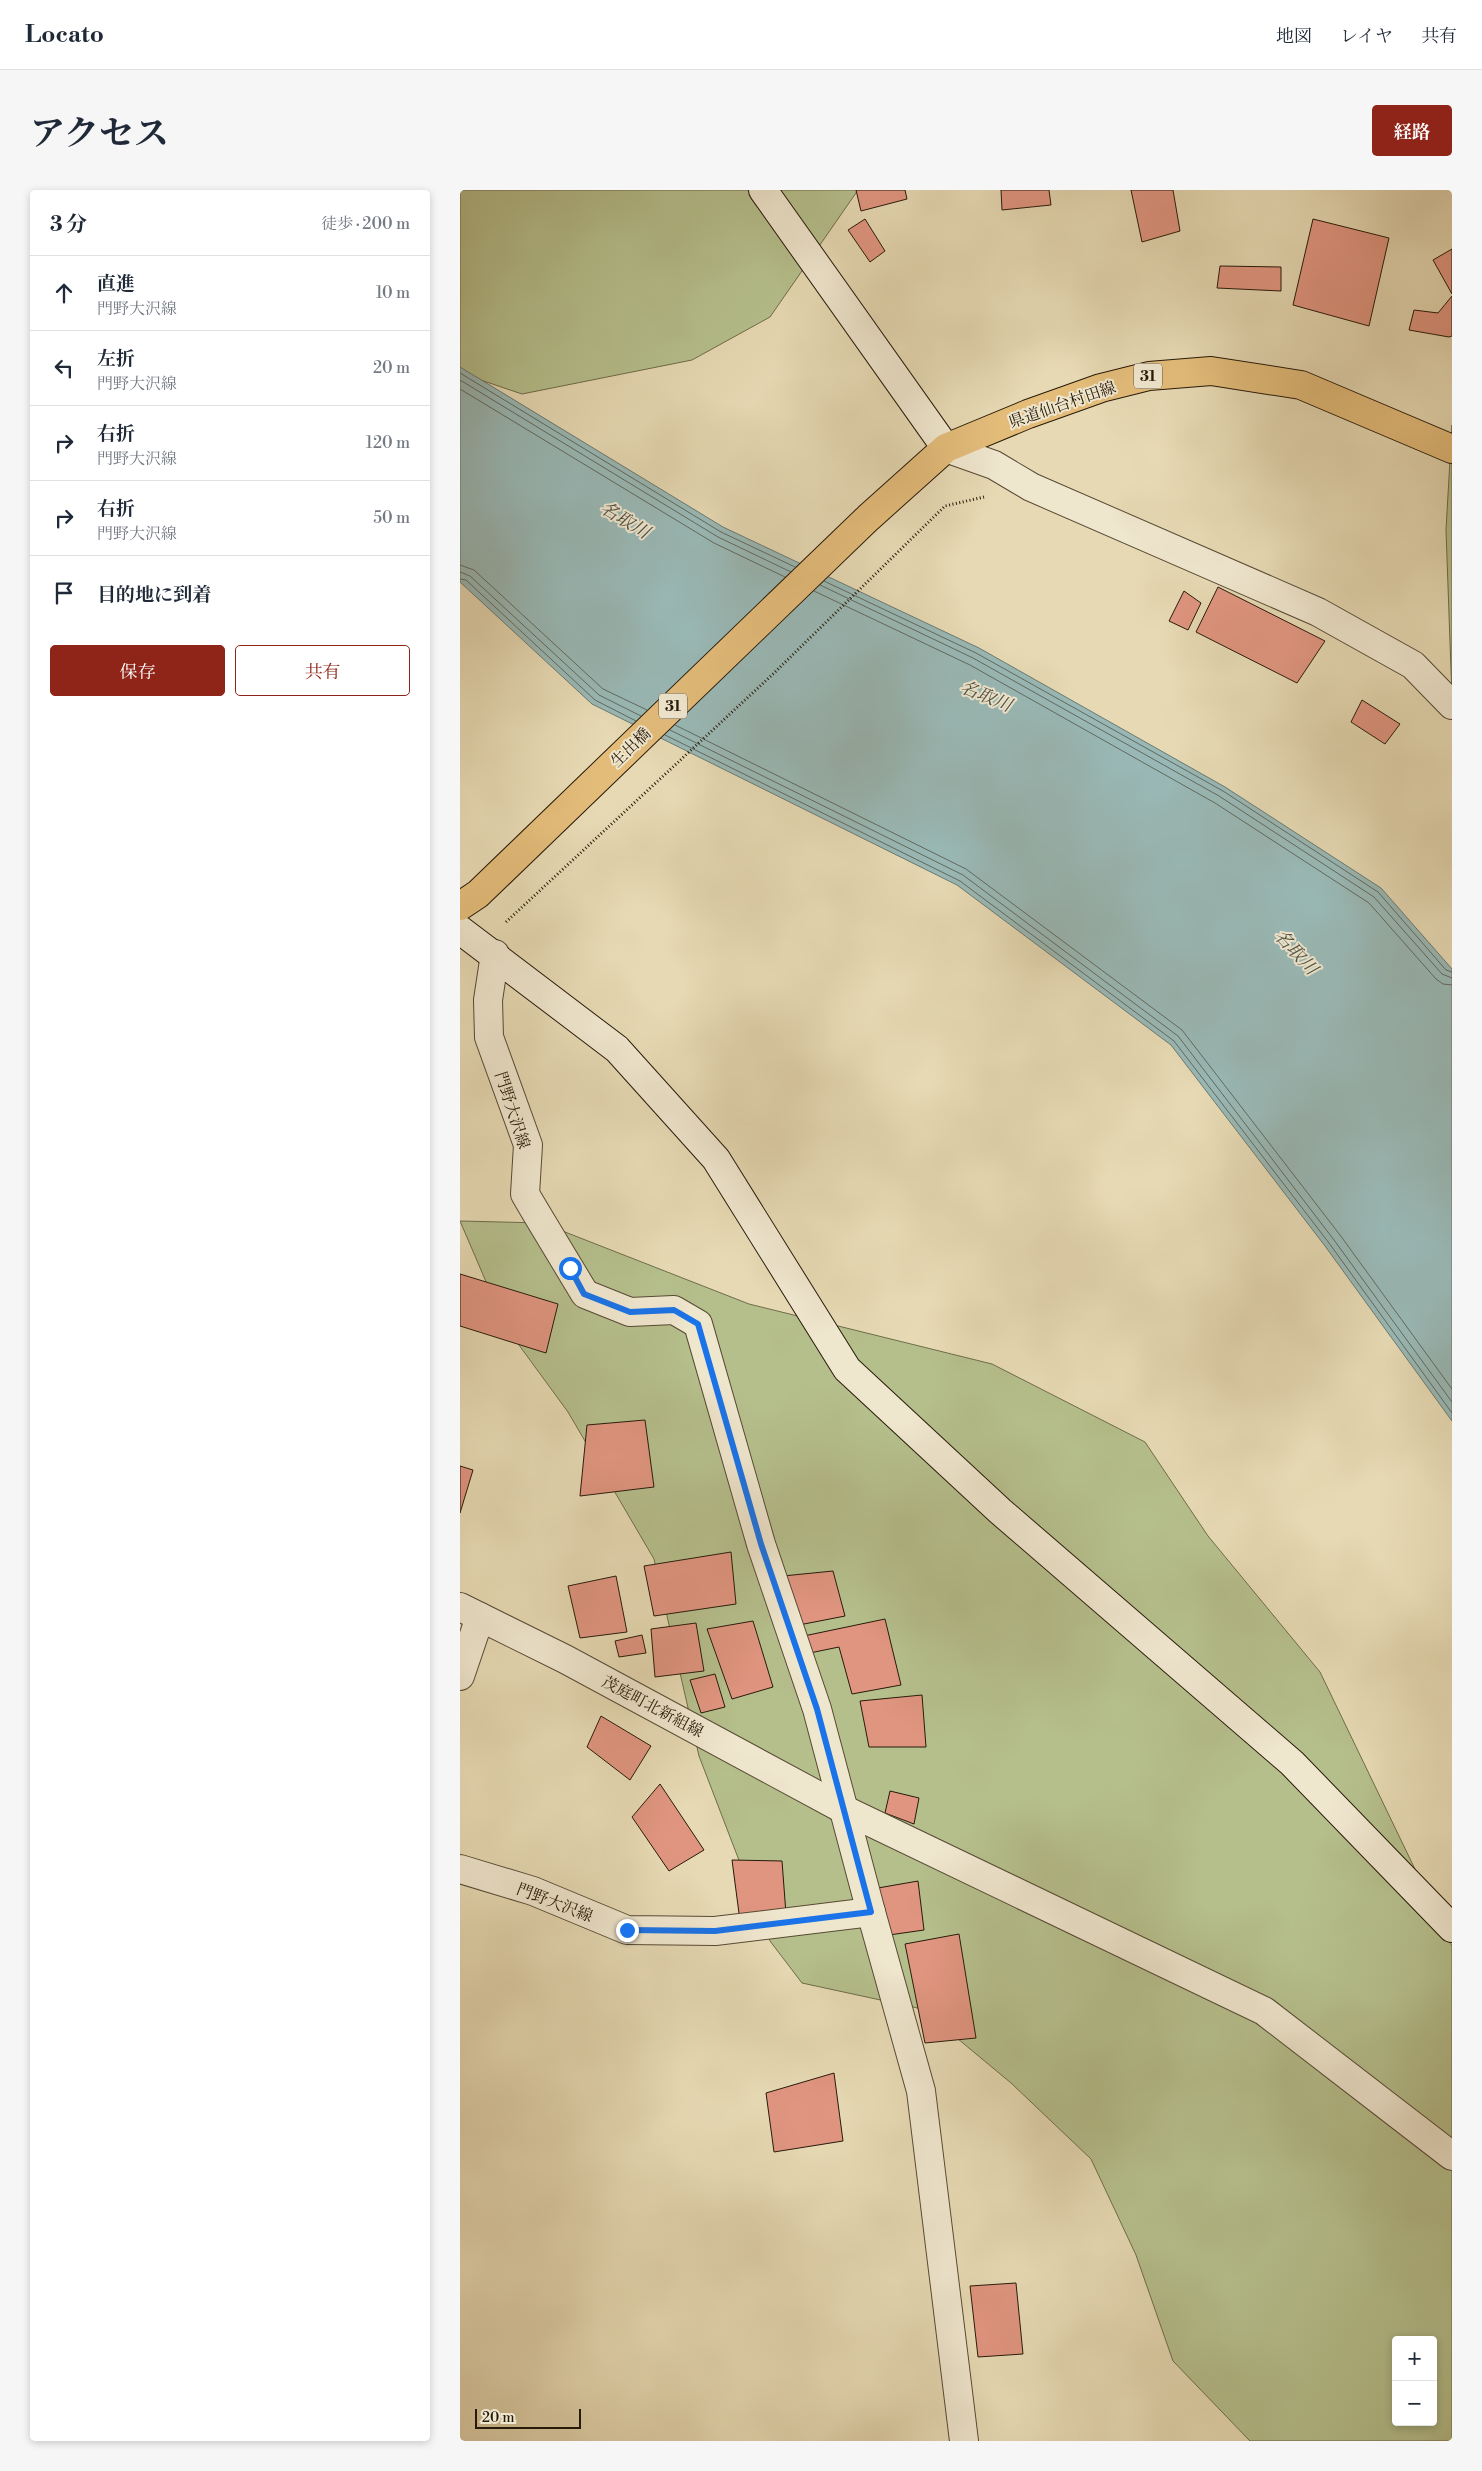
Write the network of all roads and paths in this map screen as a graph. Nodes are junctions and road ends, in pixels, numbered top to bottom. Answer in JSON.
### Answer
{"nodes":[{"id":1,"x":763,"y":190,"type":"edge"},
{"id":2,"x":946,"y":448,"type":"junction"},
{"id":3,"x":1452,"y":449,"type":"edge"},
{"id":4,"x":945,"y":506,"type":"dead end"},
{"id":5,"x":868,"y":518,"type":"joint"},
{"id":6,"x":1452,"y":705,"type":"edge"},
{"id":7,"x":469,"y":900,"type":"edge"},
{"id":8,"x":506,"y":922,"type":"dead end"},
{"id":9,"x":460,"y":930,"type":"edge"},
{"id":10,"x":495,"y":954,"type":"junction"},
{"id":11,"x":470,"y":1612,"type":"edge"},
{"id":12,"x":460,"y":1676,"type":"edge"},
{"id":13,"x":843,"y":1809,"type":"junction"},
{"id":14,"x":460,"y":1869,"type":"edge"},
{"id":15,"x":871,"y":1912,"type":"junction"},
{"id":16,"x":1452,"y":1928,"type":"edge"},
{"id":17,"x":1452,"y":2156,"type":"edge"},
{"id":18,"x":964,"y":2441,"type":"edge"}],
"edges":[{"from":1,"to":2,"type":"street"},
{"from":2,"to":3,"type":"main road","name":"県道仙台村田線","number":"31"},
{"from":2,"to":5,"type":"main road","name":"県道仙台村田線","number":"31"},
{"from":2,"to":6,"type":"street"},
{"from":4,"to":8,"type":"path"},
{"from":5,"to":7,"type":"main road","name":"生出橋","number":"31"},
{"from":9,"to":10,"type":"street"},
{"from":10,"to":13,"type":"street","name":"門野大沢線"},
{"from":10,"to":16,"type":"street"},
{"from":11,"to":12,"type":"street"},
{"from":11,"to":13,"type":"street","name":"茂庭町北新組線"},
{"from":13,"to":15,"type":"street","name":"門野大沢線"},
{"from":13,"to":17,"type":"street","name":"茂庭町北新組線"},
{"from":14,"to":15,"type":"street","name":"門野大沢線"},
{"from":15,"to":18,"type":"street"}]}
